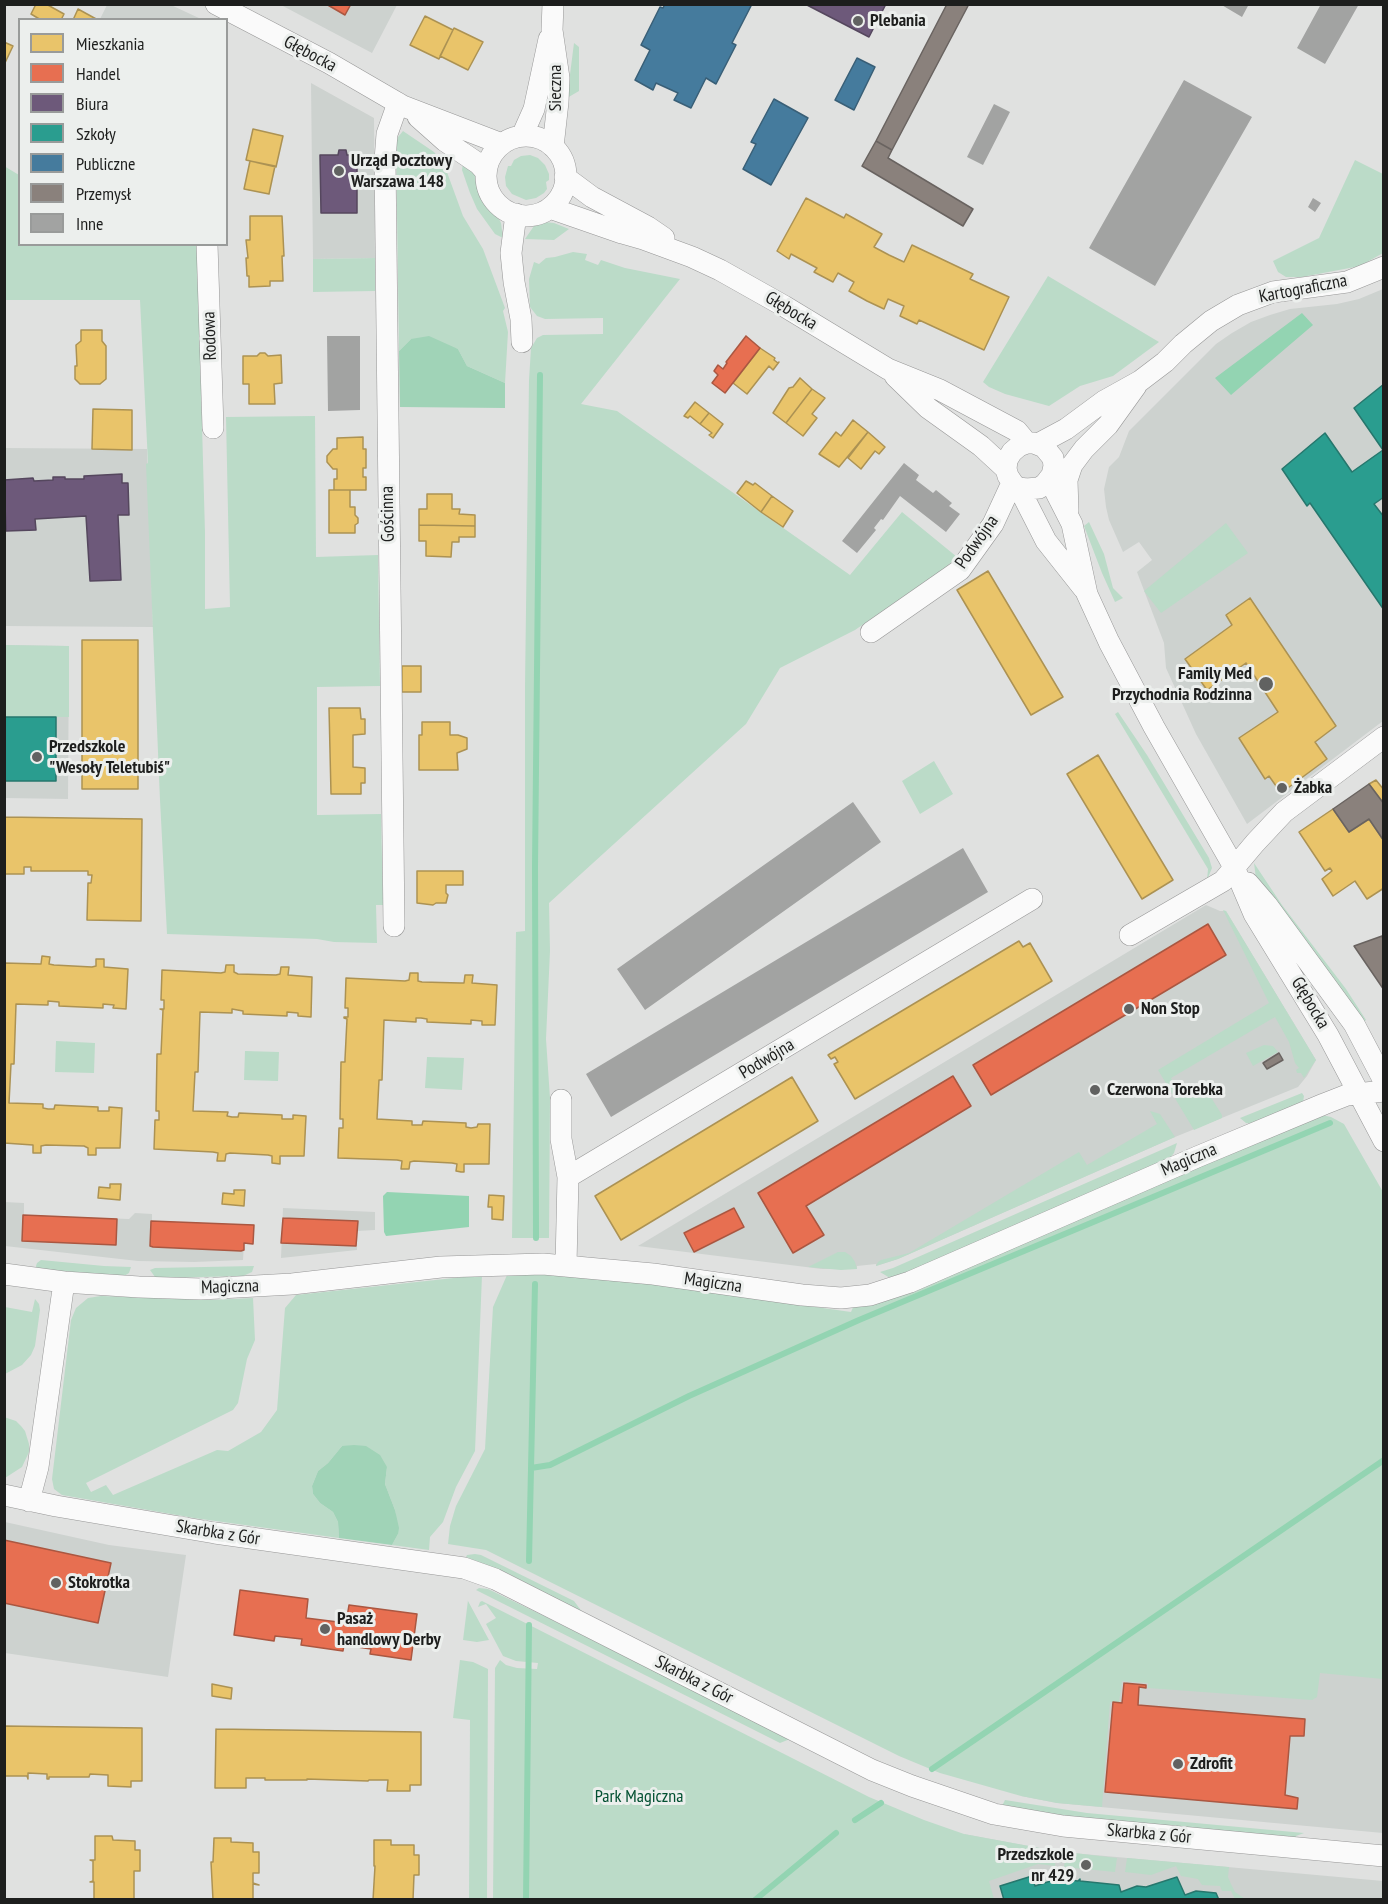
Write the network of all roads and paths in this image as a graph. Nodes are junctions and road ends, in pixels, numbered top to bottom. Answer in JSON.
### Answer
{"nodes":[{"id":1,"x":553,"y":4,"type":"edge"},
{"id":2,"x":220,"y":11,"type":"edge"},
{"id":3,"x":552,"y":30,"type":"junction"},
{"id":4,"x":400,"y":105,"type":"junction"},
{"id":5,"x":512,"y":140,"type":"junction"},
{"id":6,"x":553,"y":147,"type":"junction"},
{"id":7,"x":486,"y":172,"type":"junction"},
{"id":8,"x":565,"y":177,"type":"junction"},
{"id":9,"x":550,"y":208,"type":"junction"},
{"id":10,"x":516,"y":214,"type":"junction"},
{"id":11,"x":207,"y":246,"type":"edge"},
{"id":12,"x":692,"y":257,"type":"junction"},
{"id":13,"x":1383,"y":267,"type":"edge"},
{"id":14,"x":522,"y":342,"type":"dead end"},
{"id":15,"x":888,"y":369,"type":"junction"},
{"id":16,"x":1140,"y":381,"type":"junction"},
{"id":17,"x":213,"y":428,"type":"dead end"},
{"id":18,"x":1033,"y":443,"type":"junction"},
{"id":19,"x":1084,"y":449,"type":"junction"},
{"id":20,"x":1051,"y":473,"type":"junction"},
{"id":21,"x":1012,"y":480,"type":"junction"},
{"id":22,"x":1068,"y":514,"type":"junction"},
{"id":23,"x":1087,"y":594,"type":"junction"},
{"id":24,"x":871,"y":632,"type":"dead end"},
{"id":25,"x":1383,"y":737,"type":"edge"},
{"id":26,"x":1234,"y":867,"type":"junction"},
{"id":27,"x":1032,"y":899,"type":"dead end"},
{"id":28,"x":394,"y":926,"type":"dead end"},
{"id":29,"x":1130,"y":935,"type":"dead end"},
{"id":30,"x":1383,"y":1081,"type":"edge"},
{"id":31,"x":1383,"y":1091,"type":"edge"},
{"id":32,"x":1359,"y":1094,"type":"junction"},
{"id":33,"x":561,"y":1100,"type":"dead end"},
{"id":34,"x":1383,"y":1141,"type":"edge"},
{"id":35,"x":568,"y":1178,"type":"junction"},
{"id":36,"x":566,"y":1265,"type":"junction"},
{"id":37,"x":4,"y":1274,"type":"edge"},
{"id":38,"x":64,"y":1282,"type":"junction"},
{"id":39,"x":4,"y":1495,"type":"edge"},
{"id":40,"x":29,"y":1501,"type":"junction"},
{"id":41,"x":1383,"y":1856,"type":"edge"}],
"edges":[{"from":1,"to":3,"type":"street","name":"Sieczna"},
{"from":2,"to":4,"type":"street","name":"Głębocka"},
{"from":3,"to":5,"type":"street","name":"Sieczna"},
{"from":3,"to":6,"type":"street","name":"Sieczna"},
{"from":4,"to":5,"type":"street","name":"Głębocka"},
{"from":4,"to":7,"type":"street","name":"Głębocka"},
{"from":4,"to":28,"type":"street","name":"Gościnna"},
{"from":5,"to":6,"type":"street","name":"Głębocka"},
{"from":5,"to":7,"type":"street"},
{"from":6,"to":8,"type":"street"},
{"from":7,"to":10,"type":"street"},
{"from":8,"to":9,"type":"street"},
{"from":8,"to":12,"type":"street","name":"Głębocka"},
{"from":9,"to":10,"type":"street"},
{"from":9,"to":12,"type":"street","name":"Głębocka"},
{"from":10,"to":14,"type":"street"},
{"from":11,"to":17,"type":"street","name":"Rodowa"},
{"from":12,"to":15,"type":"street","name":"Głębocka"},
{"from":13,"to":16,"type":"street","name":"Kartograficzna"},
{"from":15,"to":18,"type":"street","name":"Głębocka"},
{"from":15,"to":21,"type":"street","name":"Głębocka"},
{"from":16,"to":18,"type":"street","name":"Kartograficzna"},
{"from":16,"to":19,"type":"street","name":"Kartograficzna"},
{"from":18,"to":20,"type":"street","name":"Głębocka"},
{"from":18,"to":21,"type":"street"},
{"from":19,"to":20,"type":"street","name":"Kartograficzna"},
{"from":19,"to":22,"type":"street","name":"Kartograficzna"},
{"from":20,"to":21,"type":"street"},
{"from":20,"to":22,"type":"street","name":"Głębocka"},
{"from":21,"to":23,"type":"street","name":"Głębocka"},
{"from":21,"to":24,"type":"street","name":"Podwójna"},
{"from":22,"to":23,"type":"street","name":"Głębocka"},
{"from":23,"to":26,"type":"street","name":"Głębocka"},
{"from":25,"to":26,"type":"street"},
{"from":26,"to":29,"type":"street"},
{"from":26,"to":30,"type":"street","name":"Głębocka"},
{"from":26,"to":32,"type":"street","name":"Głębocka"},
{"from":27,"to":35,"type":"street","name":"Podwójna"},
{"from":31,"to":32,"type":"street","name":"Magiczna"},
{"from":32,"to":34,"type":"street","name":"Głębocka"},
{"from":32,"to":36,"type":"street","name":"Magiczna"},
{"from":33,"to":35,"type":"street"},
{"from":35,"to":36,"type":"street"},
{"from":36,"to":38,"type":"street","name":"Magiczna"},
{"from":37,"to":38,"type":"street","name":"Magiczna"},
{"from":38,"to":40,"type":"street"},
{"from":39,"to":40,"type":"street","name":"Skarbka z Gór"},
{"from":40,"to":41,"type":"street","name":"Skarbka z Gór"}]}
